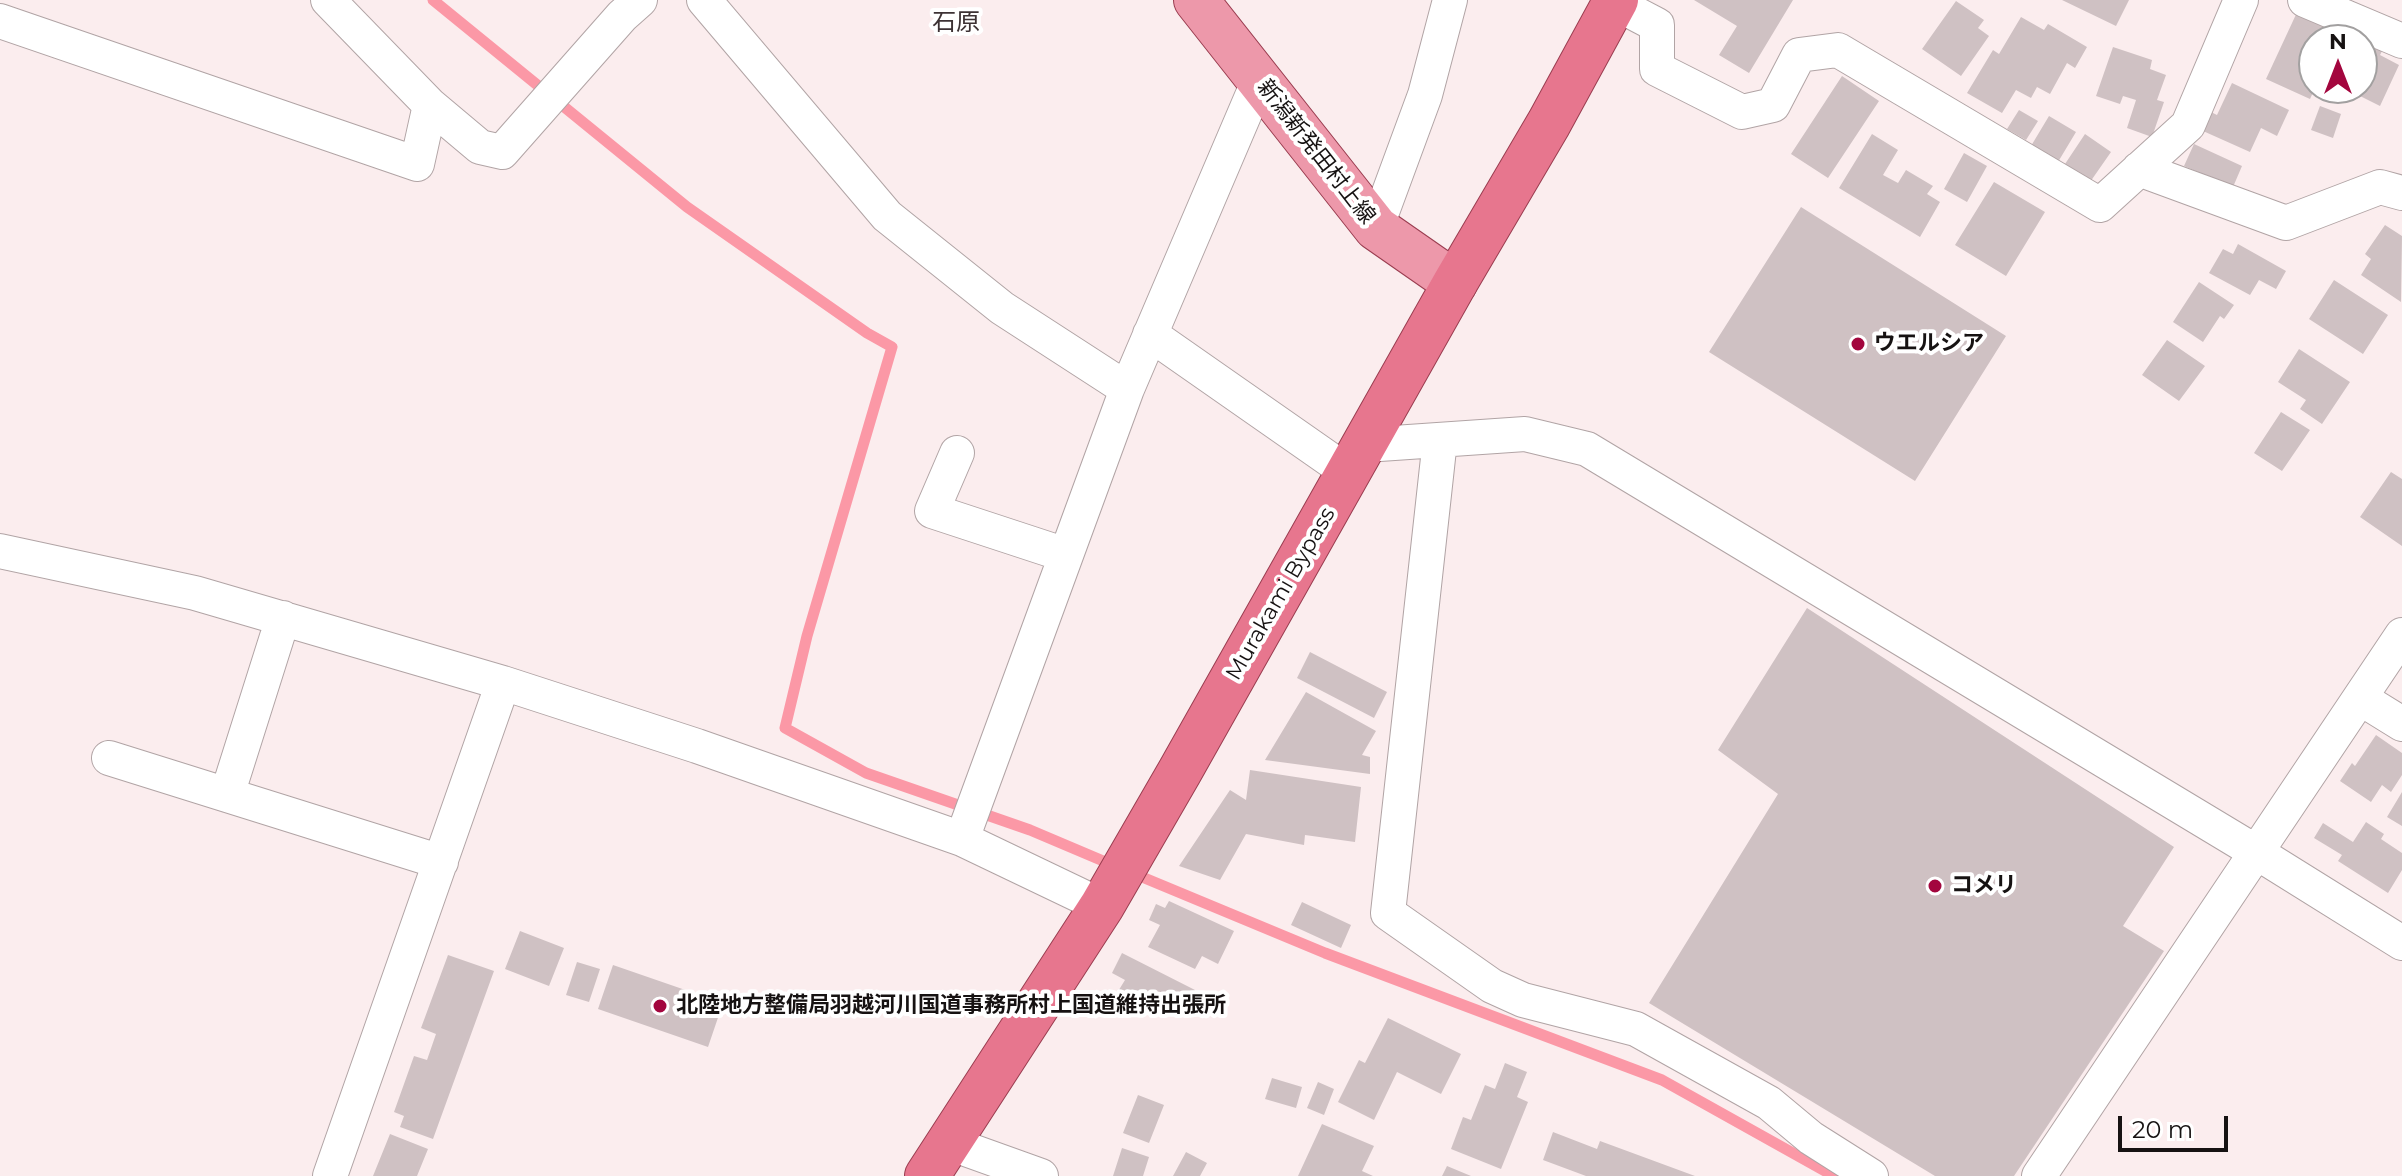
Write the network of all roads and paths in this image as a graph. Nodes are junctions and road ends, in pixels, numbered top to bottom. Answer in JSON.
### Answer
{"nodes":[{"id":1,"x":328,"y":0,"type":"edge"},
{"id":2,"x":704,"y":0,"type":"edge"},
{"id":3,"x":1196,"y":0,"type":"edge"},
{"id":4,"x":1450,"y":0,"type":"edge"},
{"id":5,"x":2241,"y":0,"type":"edge"},
{"id":6,"x":2305,"y":0,"type":"edge"},
{"id":7,"x":1615,"y":1,"type":"edge"},
{"id":8,"x":622,"y":5,"type":"edge"},
{"id":9,"x":0,"y":21,"type":"edge"},
{"id":10,"x":2402,"y":41,"type":"edge"},
{"id":11,"x":1259,"y":80,"type":"junction"},
{"id":12,"x":430,"y":105,"type":"junction"},
{"id":13,"x":2139,"y":169,"type":"junction"},
{"id":14,"x":2402,"y":193,"type":"edge"},
{"id":15,"x":1376,"y":228,"type":"junction"},
{"id":16,"x":1455,"y":283,"type":"junction"},
{"id":17,"x":1150,"y":334,"type":"junction"},
{"id":18,"x":1127,"y":389,"type":"junction"},
{"id":19,"x":1440,"y":440,"type":"junction"},
{"id":20,"x":957,"y":453,"type":"dead end"},
{"id":21,"x":1357,"y":459,"type":"junction"},
{"id":22,"x":0,"y":551,"type":"edge"},
{"id":23,"x":1066,"y":555,"type":"junction"},
{"id":24,"x":283,"y":618,"type":"junction"},
{"id":25,"x":2402,"y":635,"type":"edge"},
{"id":26,"x":503,"y":683,"type":"junction"},
{"id":27,"x":2360,"y":698,"type":"junction"},
{"id":28,"x":2402,"y":724,"type":"edge"},
{"id":29,"x":109,"y":758,"type":"dead end"},
{"id":30,"x":227,"y":795,"type":"junction"},
{"id":31,"x":962,"y":839,"type":"junction"},
{"id":32,"x":2256,"y":852,"type":"junction"},
{"id":33,"x":441,"y":862,"type":"junction"},
{"id":34,"x":1102,"y":906,"type":"junction"},
{"id":35,"x":2402,"y":943,"type":"edge"},
{"id":36,"x":938,"y":1160,"type":"edge"},
{"id":37,"x":330,"y":1176,"type":"edge"},
{"id":38,"x":1041,"y":1176,"type":"edge"},
{"id":39,"x":1871,"y":1176,"type":"edge"},
{"id":40,"x":2039,"y":1176,"type":"edge"}],
"edges":[{"from":1,"to":12,"type":"street"},
{"from":2,"to":18,"type":"street"},
{"from":3,"to":11,"type":"main road","name":"新潟新発田村上線"},
{"from":4,"to":15,"type":"street"},
{"from":5,"to":13,"type":"street"},
{"from":6,"to":10,"type":"street"},
{"from":7,"to":13,"type":"street"},
{"from":7,"to":16,"type":"highway","name":"Murakami Bypass"},
{"from":8,"to":12,"type":"street"},
{"from":9,"to":12,"type":"street"},
{"from":11,"to":15,"type":"main road","name":"新潟新発田村上線"},
{"from":11,"to":17,"type":"street"},
{"from":13,"to":14,"type":"street"},
{"from":15,"to":16,"type":"main road","name":"新潟新発田村上線"},
{"from":16,"to":21,"type":"highway","name":"Murakami Bypass"},
{"from":17,"to":18,"type":"street"},
{"from":17,"to":21,"type":"street"},
{"from":18,"to":23,"type":"street"},
{"from":19,"to":21,"type":"street"},
{"from":19,"to":32,"type":"street"},
{"from":19,"to":39,"type":"street"},
{"from":20,"to":23,"type":"street"},
{"from":21,"to":34,"type":"highway","name":"Murakami Bypass"},
{"from":22,"to":24,"type":"street"},
{"from":23,"to":31,"type":"street"},
{"from":24,"to":26,"type":"street"},
{"from":24,"to":30,"type":"street"},
{"from":25,"to":27,"type":"street"},
{"from":26,"to":31,"type":"street"},
{"from":26,"to":33,"type":"street"},
{"from":27,"to":28,"type":"street"},
{"from":27,"to":32,"type":"street"},
{"from":29,"to":30,"type":"street"},
{"from":30,"to":33,"type":"street"},
{"from":31,"to":34,"type":"street"},
{"from":32,"to":35,"type":"street"},
{"from":32,"to":40,"type":"street"},
{"from":33,"to":37,"type":"street"},
{"from":34,"to":36,"type":"highway","name":"Murakami Bypass"},
{"from":36,"to":38,"type":"street"}]}
